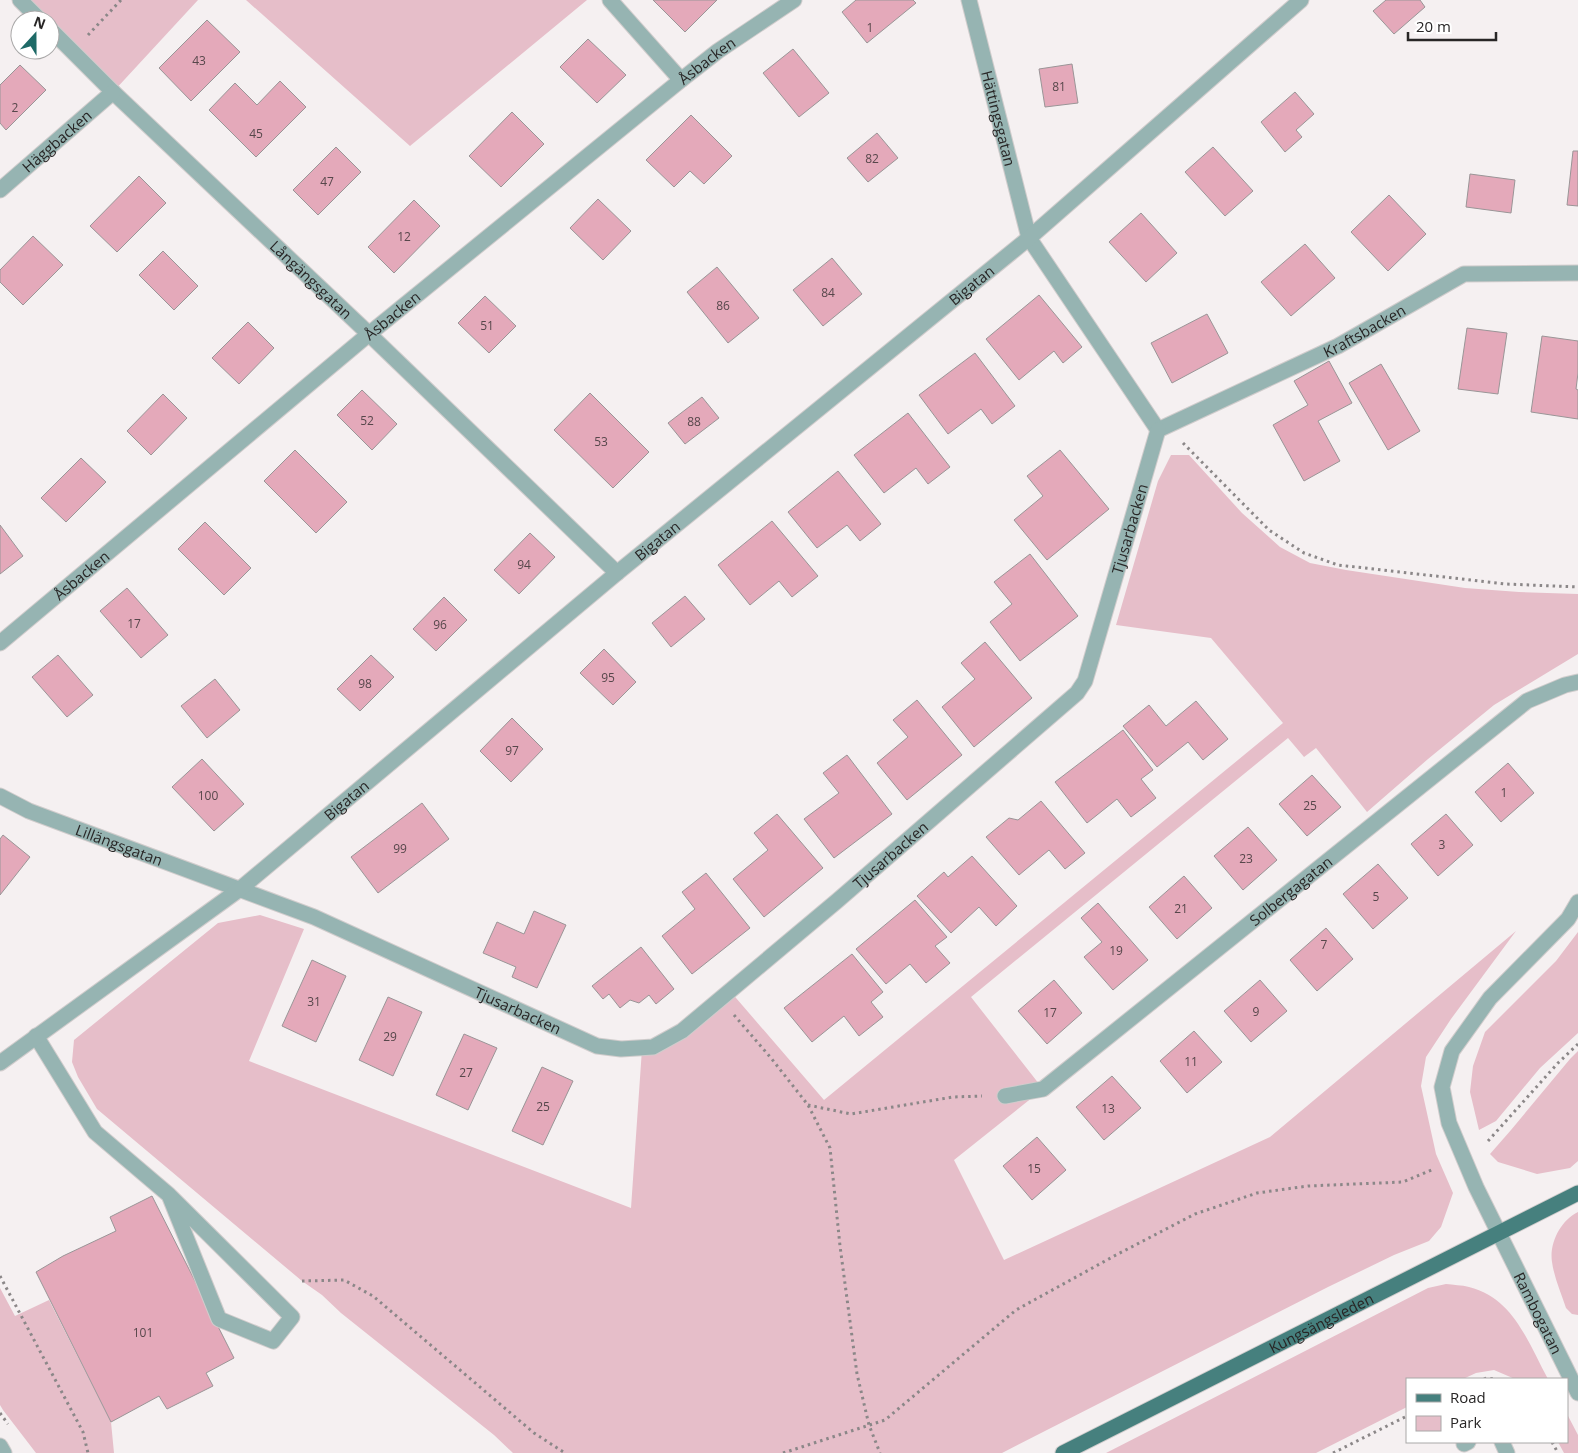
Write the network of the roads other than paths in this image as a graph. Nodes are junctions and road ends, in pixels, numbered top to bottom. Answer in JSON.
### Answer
{"nodes":[{"id":1,"x":20,"y":0,"type":"edge"},
{"id":2,"x":610,"y":0,"type":"edge"},
{"id":3,"x":794,"y":0,"type":"edge"},
{"id":4,"x":970,"y":0,"type":"edge"},
{"id":5,"x":1301,"y":0,"type":"edge"},
{"id":6,"x":30,"y":10,"type":"edge"},
{"id":7,"x":60,"y":40,"type":"edge"},
{"id":8,"x":681,"y":80,"type":"junction"},
{"id":9,"x":113,"y":92,"type":"junction"},
{"id":10,"x":0,"y":190,"type":"edge"},
{"id":11,"x":1029,"y":238,"type":"junction"},
{"id":12,"x":1578,"y":273,"type":"edge"},
{"id":13,"x":369,"y":334,"type":"junction"},
{"id":14,"x":1158,"y":430,"type":"junction"},
{"id":15,"x":617,"y":573,"type":"junction"},
{"id":16,"x":0,"y":643,"type":"edge"},
{"id":17,"x":1578,"y":682,"type":"edge"},
{"id":18,"x":0,"y":796,"type":"edge"},
{"id":19,"x":240,"y":889,"type":"junction"},
{"id":20,"x":1578,"y":902,"type":"edge"},
{"id":21,"x":36,"y":1036,"type":"junction"},
{"id":22,"x":0,"y":1063,"type":"edge"},
{"id":23,"x":1005,"y":1096,"type":"road end"},
{"id":24,"x":1578,"y":1193,"type":"edge"},
{"id":25,"x":169,"y":1195,"type":"junction"},
{"id":26,"x":1498,"y":1234,"type":"junction"},
{"id":27,"x":1573,"y":1370,"type":"edge"},
{"id":28,"x":1578,"y":1393,"type":"edge"},
{"id":29,"x":0,"y":1446,"type":"edge"},
{"id":30,"x":4,"y":1453,"type":"edge"},
{"id":31,"x":1063,"y":1453,"type":"edge"}],
"edges":[{"from":1,"to":6,"type":"street"},
{"from":2,"to":8,"type":"street"},
{"from":3,"to":8,"type":"street","name":"Åsbacken"},
{"from":4,"to":11,"type":"street","name":"Hättingsgatan"},
{"from":5,"to":11,"type":"street","name":"Bigatan"},
{"from":7,"to":9,"type":"street","name":"Långängsgatan"},
{"from":8,"to":13,"type":"street","name":"Åsbacken"},
{"from":9,"to":10,"type":"street","name":"Häggbacken"},
{"from":9,"to":13,"type":"street","name":"Långängsgatan"},
{"from":11,"to":14,"type":"street"},
{"from":11,"to":15,"type":"street","name":"Bigatan"},
{"from":12,"to":14,"type":"street","name":"Kraftsbacken"},
{"from":13,"to":15,"type":"street","name":"Långängsgatan"},
{"from":13,"to":16,"type":"street","name":"Åsbacken"},
{"from":14,"to":19,"type":"street","name":"Tjusarbacken"},
{"from":15,"to":19,"type":"street","name":"Bigatan"},
{"from":17,"to":23,"type":"street","name":"Solbergagatan"},
{"from":18,"to":19,"type":"street","name":"Lillängsgatan"},
{"from":19,"to":21,"type":"street","name":"Bigatan"},
{"from":20,"to":26,"type":"street"},
{"from":21,"to":22,"type":"street","name":"Bigatan"},
{"from":21,"to":25,"type":"street"},
{"from":24,"to":26,"type":"main road","name":"Kungsängsleden"},
{"from":25,"to":25,"type":"street"},
{"from":26,"to":27,"type":"street","name":"Rambogatan"},
{"from":26,"to":31,"type":"main road","name":"Kungsängsleden"},
{"from":27,"to":28,"type":"street","name":"Rambogatan"},
{"from":29,"to":30,"type":"street"}]}
